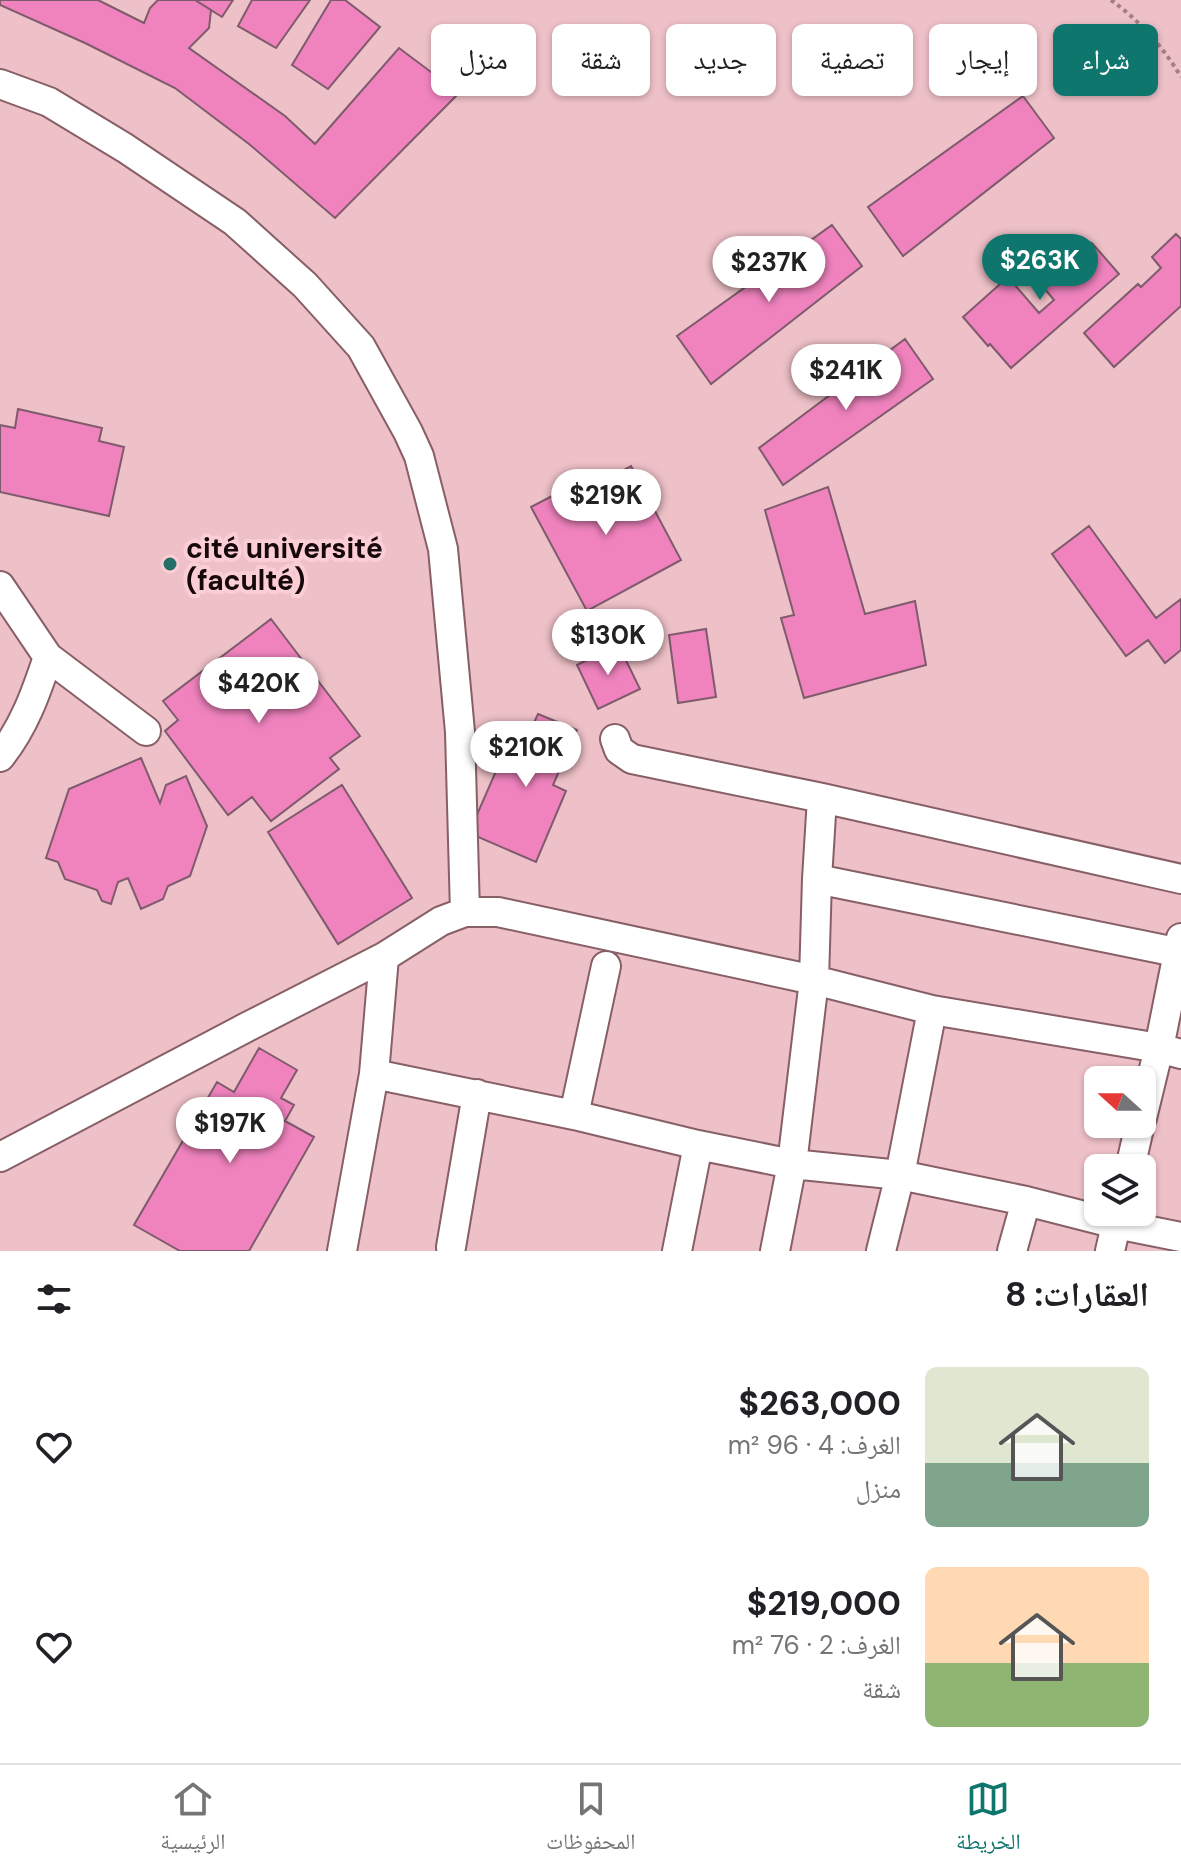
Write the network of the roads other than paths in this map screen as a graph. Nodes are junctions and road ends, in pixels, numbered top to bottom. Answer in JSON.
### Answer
{"nodes":[{"id":1,"x":0,"y":84,"type":"edge"},
{"id":2,"x":0,"y":586,"type":"edge"},
{"id":3,"x":48,"y":657,"type":"junction"},
{"id":4,"x":146,"y":731,"type":"dead end"},
{"id":5,"x":615,"y":739,"type":"dead end"},
{"id":6,"x":0,"y":757,"type":"edge"},
{"id":7,"x":822,"y":798,"type":"junction"},
{"id":8,"x":817,"y":879,"type":"junction"},
{"id":9,"x":1181,"y":879,"type":"edge"},
{"id":10,"x":465,"y":912,"type":"junction"},
{"id":11,"x":1180,"y":948,"type":"edge"},
{"id":12,"x":384,"y":957,"type":"junction"},
{"id":13,"x":606,"y":966,"type":"dead end"},
{"id":14,"x":814,"y":980,"type":"junction"},
{"id":15,"x":932,"y":1010,"type":"junction"},
{"id":16,"x":1170,"y":1051,"type":"edge"},
{"id":17,"x":374,"y":1074,"type":"junction"},
{"id":18,"x":1156,"y":1084,"type":"edge"},
{"id":19,"x":477,"y":1094,"type":"junction"},
{"id":20,"x":574,"y":1115,"type":"junction"},
{"id":21,"x":698,"y":1145,"type":"junction"},
{"id":22,"x":0,"y":1157,"type":"edge"},
{"id":23,"x":792,"y":1164,"type":"junction"},
{"id":24,"x":900,"y":1175,"type":"junction"},
{"id":25,"x":1026,"y":1201,"type":"junction"},
{"id":26,"x":1115,"y":1229,"type":"edge"},
{"id":27,"x":1181,"y":1237,"type":"edge"},
{"id":28,"x":456,"y":1250,"type":"edge"},
{"id":29,"x":342,"y":1251,"type":"edge"},
{"id":30,"x":677,"y":1251,"type":"edge"},
{"id":31,"x":775,"y":1251,"type":"edge"},
{"id":32,"x":881,"y":1251,"type":"edge"},
{"id":33,"x":1012,"y":1251,"type":"edge"}],
"edges":[{"from":1,"to":10,"type":"street"},
{"from":2,"to":3,"type":"street"},
{"from":3,"to":4,"type":"street"},
{"from":3,"to":6,"type":"street"},
{"from":5,"to":7,"type":"street"},
{"from":7,"to":8,"type":"street"},
{"from":7,"to":9,"type":"street"},
{"from":8,"to":11,"type":"street"},
{"from":8,"to":14,"type":"street"},
{"from":10,"to":12,"type":"street"},
{"from":10,"to":14,"type":"street"},
{"from":11,"to":16,"type":"street"},
{"from":12,"to":17,"type":"street"},
{"from":12,"to":22,"type":"street"},
{"from":13,"to":20,"type":"street"},
{"from":14,"to":15,"type":"street"},
{"from":14,"to":23,"type":"street"},
{"from":15,"to":16,"type":"street"},
{"from":15,"to":24,"type":"street"},
{"from":16,"to":18,"type":"street"},
{"from":17,"to":19,"type":"street"},
{"from":17,"to":29,"type":"street"},
{"from":19,"to":20,"type":"street"},
{"from":19,"to":28,"type":"street"},
{"from":20,"to":21,"type":"street"},
{"from":21,"to":23,"type":"street"},
{"from":21,"to":30,"type":"street"},
{"from":23,"to":24,"type":"street"},
{"from":23,"to":31,"type":"street"},
{"from":24,"to":25,"type":"street"},
{"from":24,"to":32,"type":"street"},
{"from":25,"to":26,"type":"street"},
{"from":25,"to":33,"type":"street"},
{"from":26,"to":27,"type":"street"}]}
